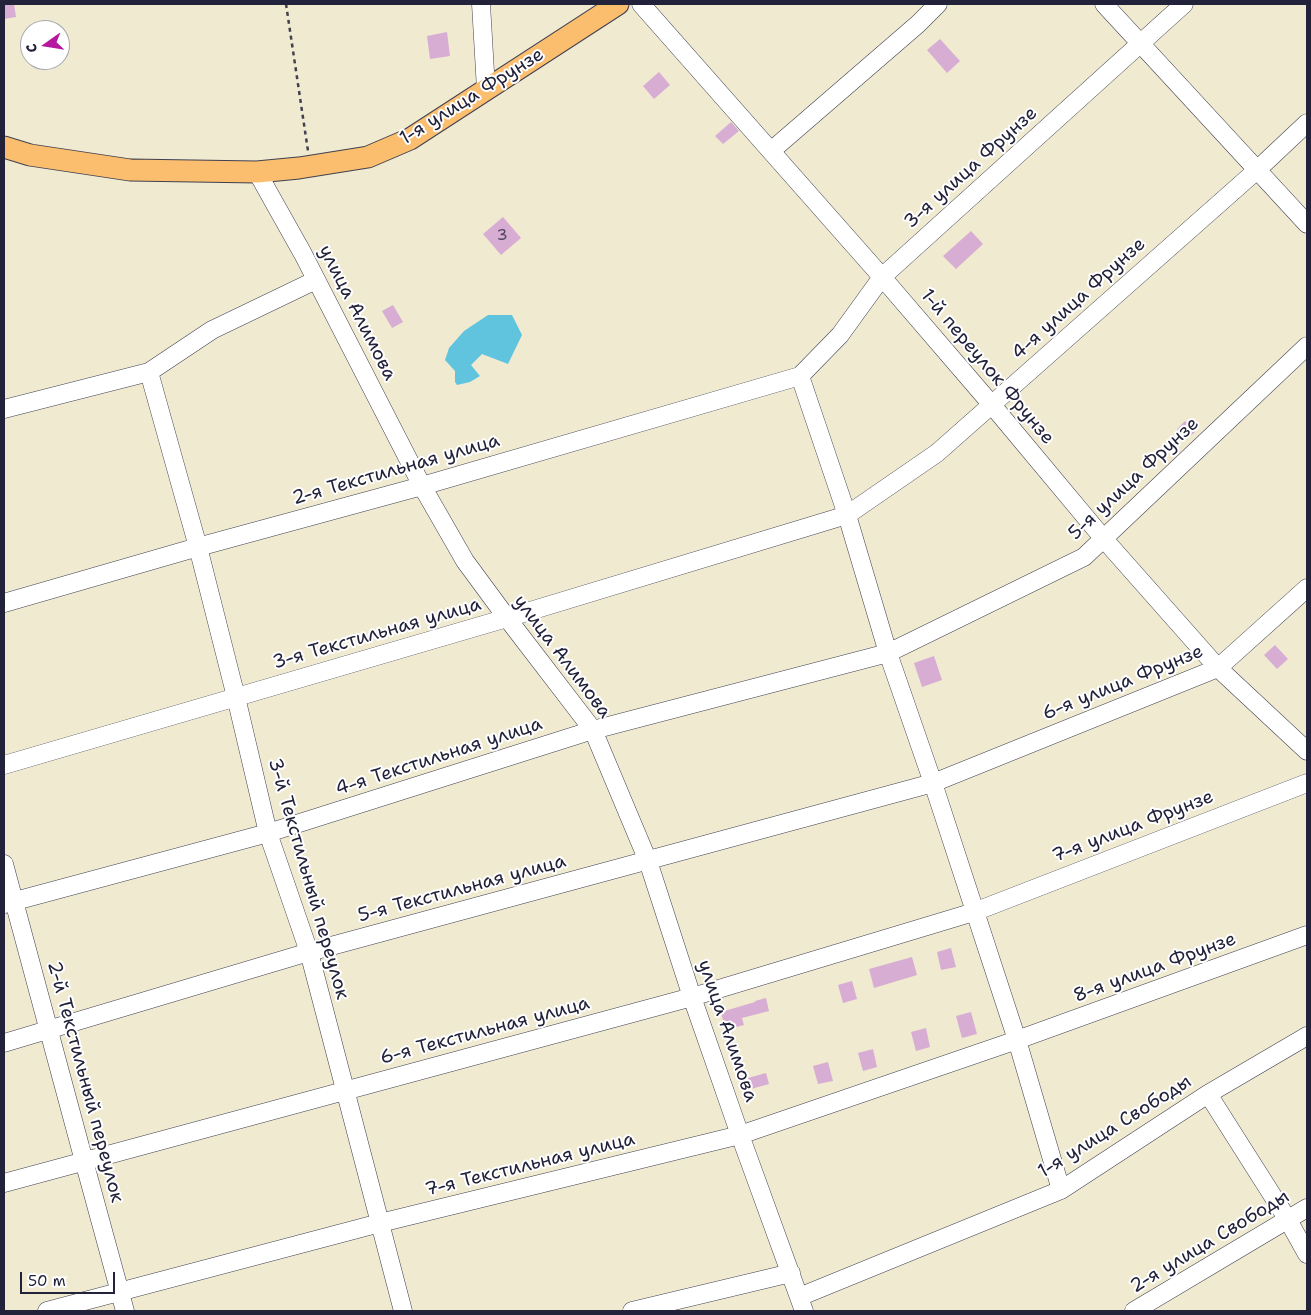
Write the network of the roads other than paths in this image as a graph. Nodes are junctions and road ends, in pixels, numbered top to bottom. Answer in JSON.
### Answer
{"nodes":[{"id":1,"x":481,"y":4,"type":"edge"},
{"id":2,"x":618,"y":4,"type":"edge"},
{"id":3,"x":641,"y":4,"type":"edge"},
{"id":4,"x":938,"y":4,"type":"edge"},
{"id":5,"x":1104,"y":4,"type":"edge"},
{"id":6,"x":1184,"y":4,"type":"edge"},
{"id":7,"x":1140,"y":44,"type":"junction"},
{"id":8,"x":486,"y":90,"type":"junction"},
{"id":9,"x":1307,"y":123,"type":"edge"},
{"id":10,"x":4,"y":147,"type":"edge"},
{"id":11,"x":771,"y":151,"type":"junction"},
{"id":12,"x":1257,"y":170,"type":"junction"},
{"id":13,"x":257,"y":172,"type":"junction"},
{"id":14,"x":1307,"y":224,"type":"edge"},
{"id":15,"x":882,"y":277,"type":"junction"},
{"id":16,"x":316,"y":280,"type":"junction"},
{"id":17,"x":1307,"y":346,"type":"edge"},
{"id":18,"x":149,"y":372,"type":"junction"},
{"id":19,"x":800,"y":376,"type":"junction"},
{"id":20,"x":992,"y":405,"type":"junction"},
{"id":21,"x":4,"y":409,"type":"edge"},
{"id":22,"x":422,"y":486,"type":"junction"},
{"id":23,"x":847,"y":515,"type":"junction"},
{"id":24,"x":1103,"y":538,"type":"junction"},
{"id":25,"x":198,"y":547,"type":"junction"},
{"id":26,"x":1307,"y":588,"type":"edge"},
{"id":27,"x":4,"y":603,"type":"edge"},
{"id":28,"x":506,"y":618,"type":"junction"},
{"id":29,"x":888,"y":653,"type":"junction"},
{"id":30,"x":1218,"y":668,"type":"junction"},
{"id":31,"x":236,"y":696,"type":"junction"},
{"id":32,"x":593,"y":730,"type":"junction"},
{"id":33,"x":1307,"y":751,"type":"edge"},
{"id":34,"x":4,"y":765,"type":"edge"},
{"id":35,"x":933,"y":783,"type":"junction"},
{"id":36,"x":1307,"y":783,"type":"edge"},
{"id":37,"x":268,"y":833,"type":"junction"},
{"id":38,"x":648,"y":861,"type":"junction"},
{"id":39,"x":4,"y":864,"type":"edge"},
{"id":40,"x":9,"y":903,"type":"edge"},
{"id":41,"x":974,"y":912,"type":"junction"},
{"id":42,"x":1307,"y":935,"type":"edge"},
{"id":43,"x":309,"y":952,"type":"junction"},
{"id":44,"x":692,"y":997,"type":"junction"},
{"id":45,"x":49,"y":1030,"type":"junction"},
{"id":46,"x":1307,"y":1036,"type":"edge"},
{"id":47,"x":1017,"y":1040,"type":"junction"},
{"id":48,"x":4,"y":1043,"type":"edge"},
{"id":49,"x":345,"y":1091,"type":"junction"},
{"id":50,"x":1208,"y":1094,"type":"junction"},
{"id":51,"x":740,"y":1135,"type":"junction"},
{"id":52,"x":84,"y":1161,"type":"junction"},
{"id":53,"x":4,"y":1183,"type":"edge"},
{"id":54,"x":1061,"y":1190,"type":"junction"},
{"id":55,"x":1307,"y":1208,"type":"edge"},
{"id":56,"x":1288,"y":1220,"type":"junction"},
{"id":57,"x":380,"y":1223,"type":"junction"},
{"id":58,"x":1307,"y":1254,"type":"edge"},
{"id":59,"x":791,"y":1272,"type":"junction"},
{"id":60,"x":120,"y":1293,"type":"junction"},
{"id":61,"x":802,"y":1304,"type":"edge"},
{"id":62,"x":47,"y":1311,"type":"edge"},
{"id":63,"x":125,"y":1311,"type":"edge"},
{"id":64,"x":403,"y":1311,"type":"edge"},
{"id":65,"x":632,"y":1311,"type":"edge"},
{"id":66,"x":1134,"y":1311,"type":"edge"}],
"edges":[{"from":1,"to":8,"type":"street"},
{"from":2,"to":8,"type":"main road","name":"1-я улица Фрунзе"},
{"from":3,"to":11,"type":"street","name":"1-й переулок Фрунзе"},
{"from":4,"to":11,"type":"street"},
{"from":5,"to":7,"type":"street"},
{"from":6,"to":7,"type":"street","name":"3-я улица Фрунзе"},
{"from":7,"to":12,"type":"street"},
{"from":7,"to":15,"type":"street","name":"3-я улица Фрунзе"},
{"from":8,"to":13,"type":"main road","name":"1-я улица Фрунзе"},
{"from":9,"to":12,"type":"street","name":"4-я улица Фрунзе"},
{"from":10,"to":13,"type":"main road","name":"1-я улица Фрунзе"},
{"from":11,"to":15,"type":"street","name":"1-й переулок Фрунзе"},
{"from":12,"to":14,"type":"street"},
{"from":12,"to":20,"type":"street","name":"4-я улица Фрунзе"},
{"from":13,"to":16,"type":"street","name":"улица Алимова"},
{"from":15,"to":19,"type":"street","name":"3-я улица Фрунзе"},
{"from":15,"to":20,"type":"street","name":"1-й переулок Фрунзе"},
{"from":16,"to":18,"type":"street"},
{"from":16,"to":22,"type":"street","name":"улица Алимова"},
{"from":17,"to":24,"type":"street","name":"5-я улица Фрунзе"},
{"from":18,"to":21,"type":"street"},
{"from":18,"to":25,"type":"street","name":"3-й Текстильный переулок"},
{"from":19,"to":22,"type":"street","name":"2-я Текстильная улица"},
{"from":19,"to":23,"type":"street"},
{"from":20,"to":23,"type":"street","name":"4-я улица Фрунзе"},
{"from":20,"to":24,"type":"street","name":"1-й переулок Фрунзе"},
{"from":22,"to":25,"type":"street","name":"2-я Текстильная улица"},
{"from":22,"to":28,"type":"street","name":"улица Алимова"},
{"from":23,"to":28,"type":"street","name":"3-я Текстильная улица"},
{"from":23,"to":29,"type":"street"},
{"from":24,"to":29,"type":"street","name":"5-я улица Фрунзе"},
{"from":24,"to":30,"type":"street","name":"1-й переулок Фрунзе"},
{"from":25,"to":27,"type":"street","name":"2-я Текстильная улица"},
{"from":25,"to":31,"type":"street","name":"3-й Текстильный переулок"},
{"from":26,"to":30,"type":"street","name":"6-я улица Фрунзе"},
{"from":28,"to":31,"type":"street","name":"3-я Текстильная улица"},
{"from":28,"to":32,"type":"street","name":"улица Алимова"},
{"from":29,"to":32,"type":"street","name":"4-я Текстильная улица"},
{"from":29,"to":35,"type":"street"},
{"from":30,"to":33,"type":"street","name":"1-й переулок Фрунзе"},
{"from":30,"to":35,"type":"street","name":"6-я улица Фрунзе"},
{"from":31,"to":34,"type":"street","name":"3-я Текстильная улица"},
{"from":31,"to":37,"type":"street","name":"3-й Текстильный переулок"},
{"from":32,"to":37,"type":"street","name":"4-я Текстильная улица"},
{"from":32,"to":38,"type":"street","name":"улица Алимова"},
{"from":35,"to":38,"type":"street","name":"5-я Текстильная улица"},
{"from":35,"to":41,"type":"street"},
{"from":36,"to":41,"type":"street","name":"7-я улица Фрунзе"},
{"from":37,"to":40,"type":"street","name":"4-я Текстильная улица"},
{"from":37,"to":43,"type":"street","name":"3-й Текстильный переулок"},
{"from":38,"to":43,"type":"street","name":"5-я Текстильная улица"},
{"from":38,"to":44,"type":"street","name":"улица Алимова"},
{"from":39,"to":40,"type":"street","name":"2-й Текстильный переулок"},
{"from":40,"to":45,"type":"street","name":"2-й Текстильный переулок"},
{"from":41,"to":44,"type":"street","name":"6-я Текстильная улица"},
{"from":41,"to":47,"type":"street"},
{"from":42,"to":47,"type":"street","name":"8-я улица Фрунзе"},
{"from":43,"to":45,"type":"street","name":"5-я Текстильная улица"},
{"from":43,"to":49,"type":"street","name":"3-й Текстильный переулок"},
{"from":44,"to":49,"type":"street","name":"6-я Текстильная улица"},
{"from":44,"to":51,"type":"street","name":"улица Алимова"},
{"from":45,"to":48,"type":"street","name":"5-я Текстильная улица"},
{"from":45,"to":52,"type":"street","name":"2-й Текстильный переулок"},
{"from":46,"to":50,"type":"street","name":"1-я улица Свободы"},
{"from":47,"to":51,"type":"street","name":"7-я Текстильная улица"},
{"from":47,"to":54,"type":"street"},
{"from":49,"to":52,"type":"street","name":"6-я Текстильная улица"},
{"from":49,"to":57,"type":"street","name":"3-й Текстильный переулок"},
{"from":50,"to":54,"type":"street","name":"1-я улица Свободы"},
{"from":50,"to":56,"type":"street"},
{"from":51,"to":57,"type":"street","name":"7-я Текстильная улица"},
{"from":51,"to":59,"type":"street","name":"улица Алимова"},
{"from":52,"to":53,"type":"street","name":"6-я Текстильная улица"},
{"from":52,"to":60,"type":"street","name":"2-й Текстильный переулок"},
{"from":54,"to":61,"type":"street","name":"1-я улица Свободы"},
{"from":55,"to":56,"type":"street","name":"2-я улица Свободы"},
{"from":56,"to":58,"type":"street"},
{"from":56,"to":66,"type":"street","name":"2-я улица Свободы"},
{"from":57,"to":60,"type":"street","name":"7-я Текстильная улица"},
{"from":57,"to":64,"type":"street","name":"3-й Текстильный переулок"},
{"from":59,"to":61,"type":"street","name":"улица Алимова"},
{"from":59,"to":65,"type":"street"},
{"from":60,"to":62,"type":"street","name":"7-я Текстильная улица"},
{"from":60,"to":63,"type":"street","name":"2-й Текстильный переулок"}]}
